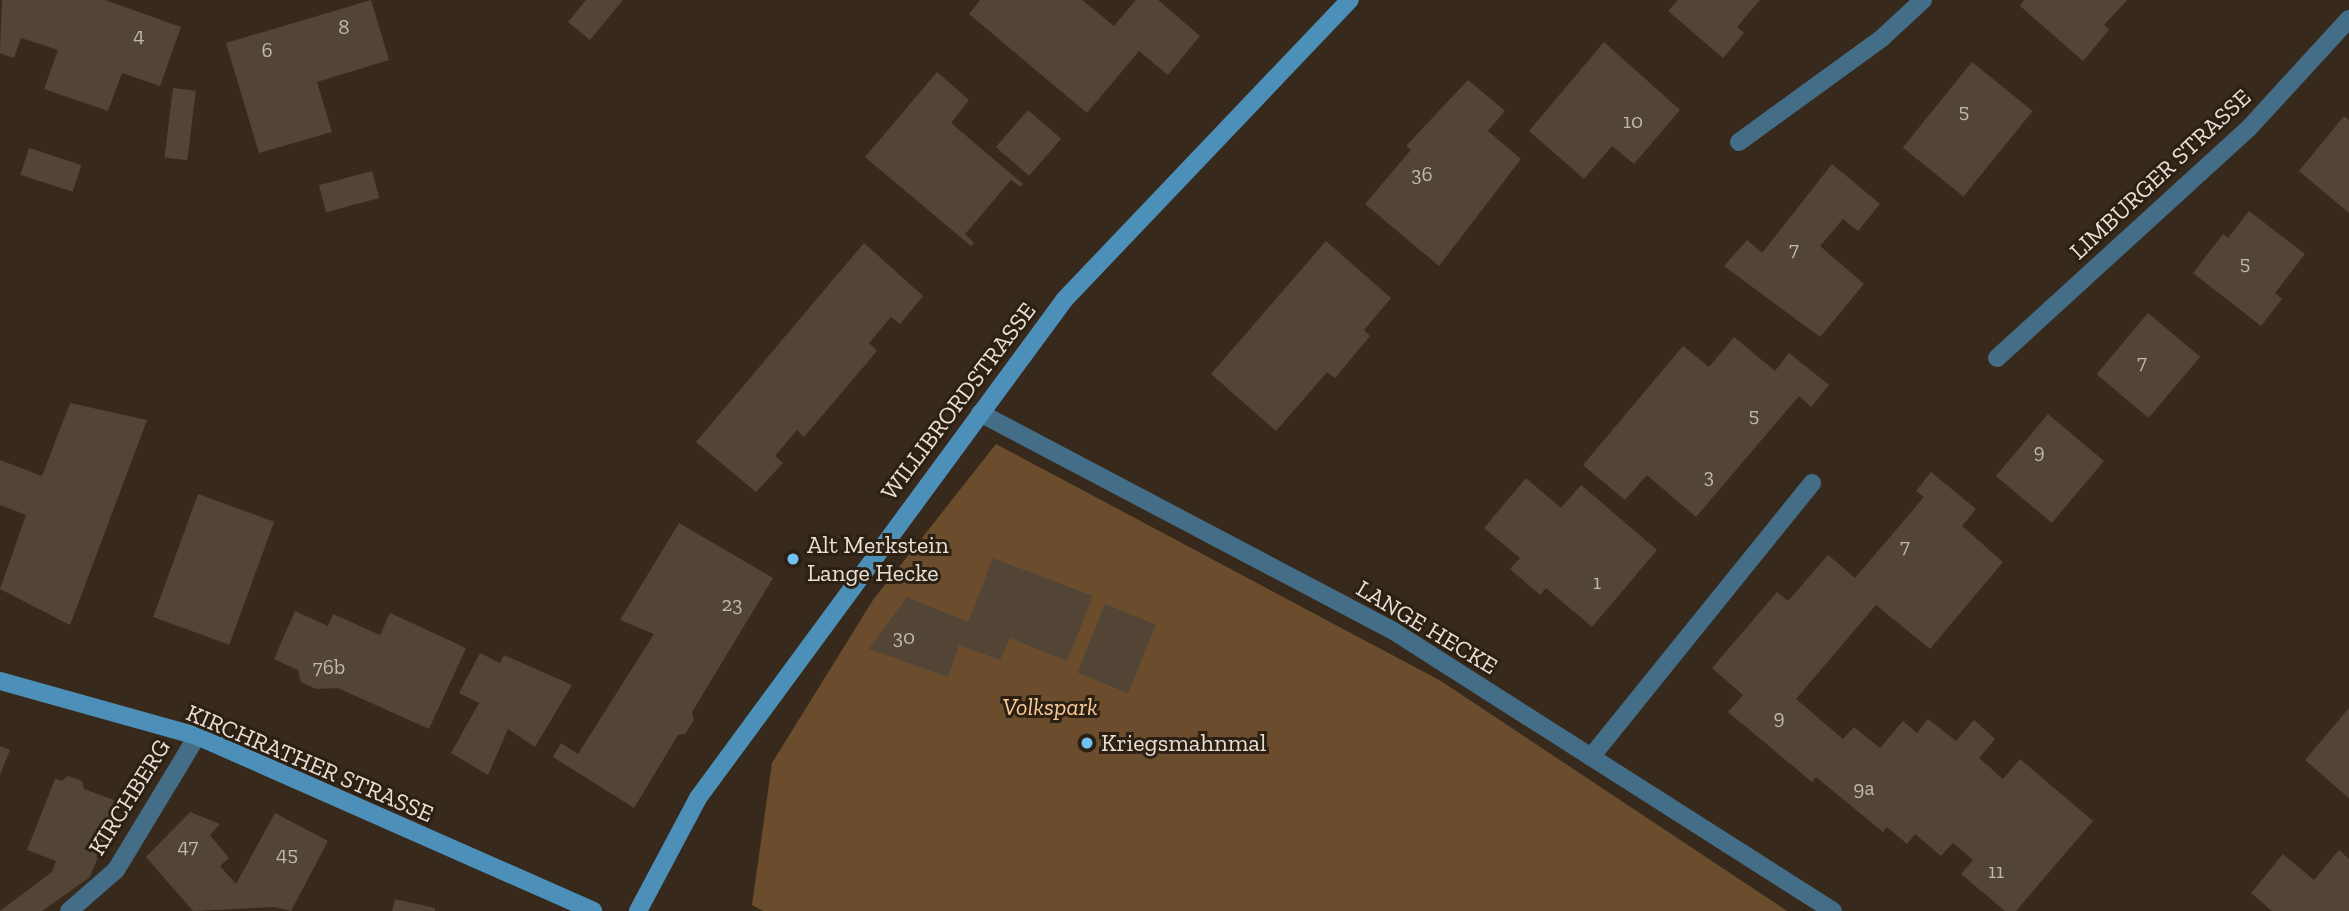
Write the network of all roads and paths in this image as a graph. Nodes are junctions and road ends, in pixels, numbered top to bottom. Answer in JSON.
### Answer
{"nodes":[{"id":1,"x":1350,"y":0,"type":"edge"},
{"id":2,"x":1923,"y":0,"type":"edge"},
{"id":3,"x":2349,"y":19,"type":"edge"},
{"id":4,"x":1739,"y":142,"type":"dead end"},
{"id":5,"x":1997,"y":358,"type":"dead end"},
{"id":6,"x":980,"y":413,"type":"junction"},
{"id":7,"x":1812,"y":483,"type":"dead end"},
{"id":8,"x":0,"y":681,"type":"edge"},
{"id":9,"x":197,"y":736,"type":"junction"},
{"id":10,"x":1591,"y":757,"type":"junction"},
{"id":11,"x":69,"y":911,"type":"edge"},
{"id":12,"x":593,"y":911,"type":"edge"},
{"id":13,"x":638,"y":911,"type":"edge"},
{"id":14,"x":1833,"y":911,"type":"edge"}],
"edges":[{"from":1,"to":6,"type":"main road","name":"WILLIBRORDSTRASSE"},
{"from":2,"to":4,"type":"street"},
{"from":3,"to":5,"type":"street","name":"LIMBURGER STRASSE"},
{"from":6,"to":10,"type":"street","name":"LANGE HECKE"},
{"from":6,"to":13,"type":"main road","name":"WILLIBRORDSTRASSE"},
{"from":7,"to":10,"type":"street"},
{"from":8,"to":9,"type":"main road","name":"KIRCHRATHER STRASSE"},
{"from":9,"to":11,"type":"street","name":"KIRCHBERG"},
{"from":9,"to":12,"type":"main road","name":"KIRCHRATHER STRASSE"},
{"from":10,"to":14,"type":"street","name":"LANGE HECKE"}]}
